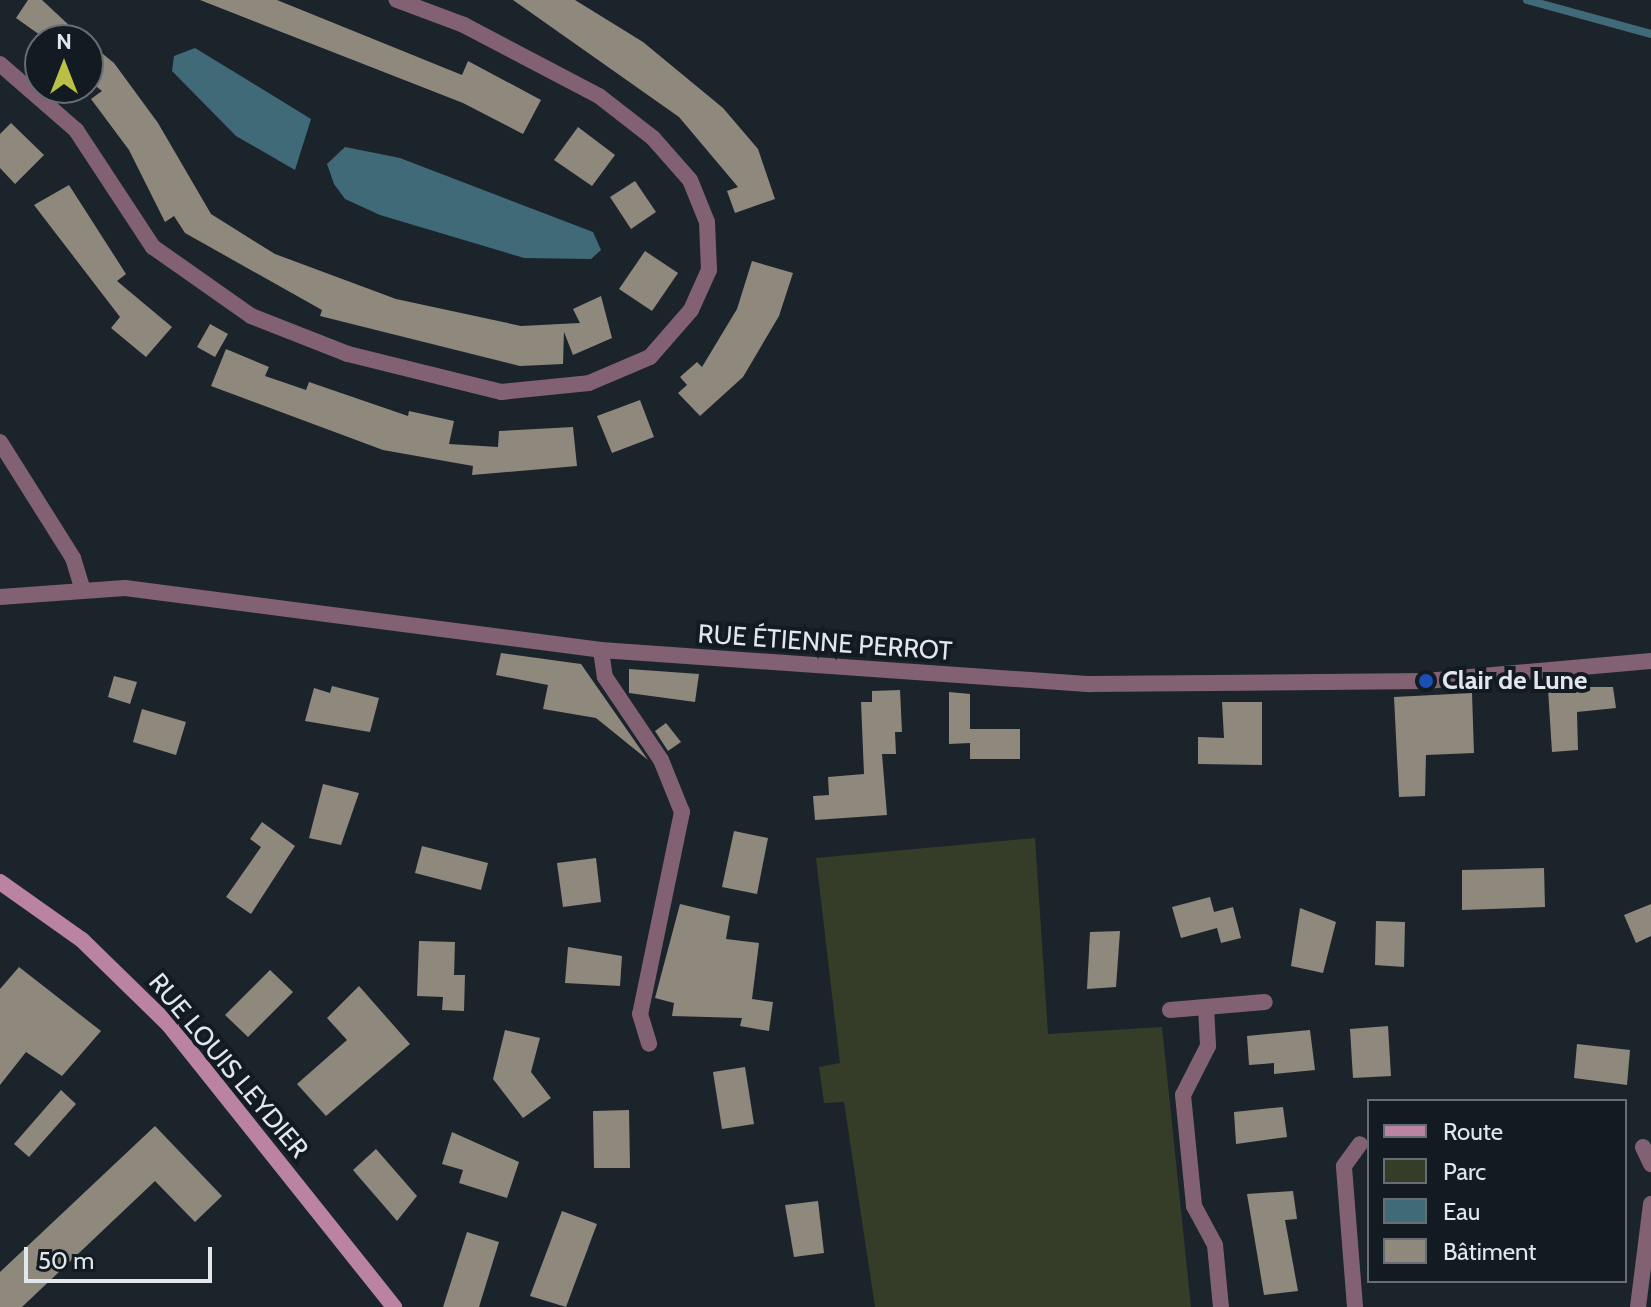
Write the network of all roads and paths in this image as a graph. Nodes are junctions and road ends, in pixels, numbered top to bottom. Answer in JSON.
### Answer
{"nodes":[{"id":1,"x":397,"y":0,"type":"edge"},
{"id":2,"x":0,"y":64,"type":"edge"},
{"id":3,"x":0,"y":442,"type":"edge"},
{"id":4,"x":82,"y":587,"type":"junction"},
{"id":5,"x":0,"y":597,"type":"edge"},
{"id":6,"x":601,"y":650,"type":"junction"},
{"id":7,"x":1651,"y":661,"type":"edge"},
{"id":8,"x":0,"y":882,"type":"edge"},
{"id":9,"x":1265,"y":1002,"type":"dead end"},
{"id":10,"x":1206,"y":1007,"type":"junction"},
{"id":11,"x":1170,"y":1010,"type":"dead end"},
{"id":12,"x":649,"y":1044,"type":"dead end"},
{"id":13,"x":1360,"y":1144,"type":"dead end"},
{"id":14,"x":1643,"y":1147,"type":"dead end"},
{"id":15,"x":1651,"y":1164,"type":"edge"},
{"id":16,"x":1651,"y":1204,"type":"edge"},
{"id":17,"x":394,"y":1307,"type":"edge"},
{"id":18,"x":1221,"y":1307,"type":"edge"},
{"id":19,"x":1355,"y":1307,"type":"edge"},
{"id":20,"x":1638,"y":1307,"type":"edge"}],
"edges":[{"from":1,"to":2,"type":"street"},
{"from":3,"to":4,"type":"street"},
{"from":4,"to":5,"type":"street","name":"RUE ÉTIENNE PERROT"},
{"from":4,"to":6,"type":"street","name":"RUE ÉTIENNE PERROT"},
{"from":6,"to":7,"type":"street","name":"RUE ÉTIENNE PERROT"},
{"from":6,"to":12,"type":"street"},
{"from":8,"to":17,"type":"street","name":"RUE LOUIS LEYDIER"},
{"from":9,"to":10,"type":"street"},
{"from":10,"to":11,"type":"street"},
{"from":10,"to":18,"type":"street"},
{"from":13,"to":19,"type":"street"},
{"from":14,"to":15,"type":"street"},
{"from":16,"to":20,"type":"street"}]}
